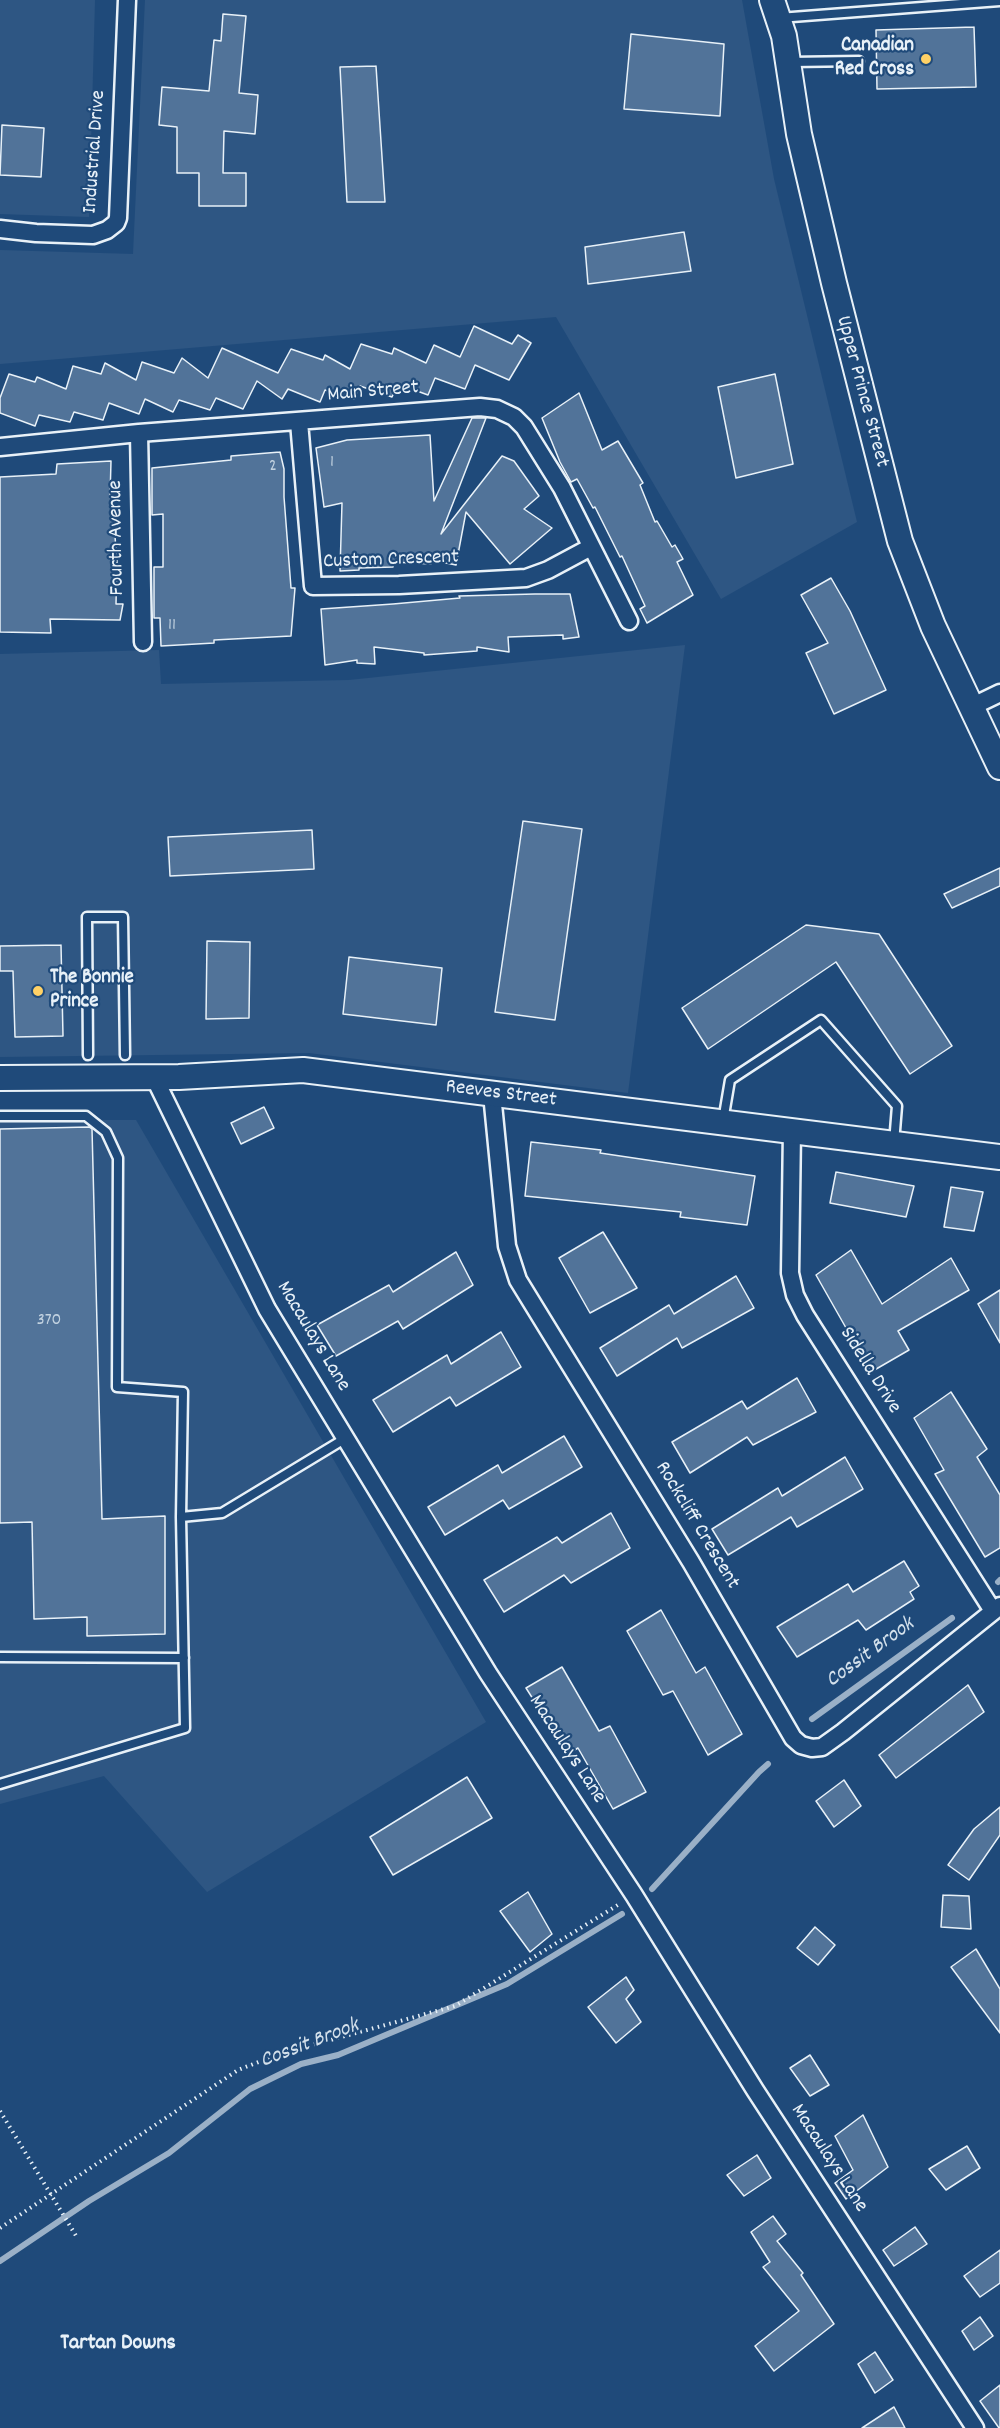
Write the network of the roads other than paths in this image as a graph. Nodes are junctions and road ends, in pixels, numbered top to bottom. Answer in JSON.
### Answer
{"nodes":[{"id":1,"x":127,"y":0,"type":"edge"},
{"id":2,"x":1000,"y":1,"type":"edge"},
{"id":3,"x":775,"y":9,"type":"edge"},
{"id":4,"x":859,"y":61,"type":"dead end"},
{"id":5,"x":788,"y":62,"type":"junction"},
{"id":6,"x":0,"y":229,"type":"edge"},
{"id":7,"x":299,"y":422,"type":"junction"},
{"id":8,"x":139,"y":433,"type":"junction"},
{"id":9,"x":0,"y":447,"type":"edge"},
{"id":10,"x":591,"y":547,"type":"junction"},
{"id":11,"x":629,"y":621,"type":"dead end"},
{"id":12,"x":143,"y":642,"type":"dead end"},
{"id":13,"x":1000,"y":693,"type":"edge"},
{"id":14,"x":970,"y":707,"type":"junction"},
{"id":15,"x":1000,"y":767,"type":"edge"},
{"id":16,"x":88,"y":1055,"type":"dead end"},
{"id":17,"x":125,"y":1055,"type":"dead end"},
{"id":18,"x":154,"y":1077,"type":"junction"},
{"id":19,"x":0,"y":1078,"type":"edge"},
{"id":20,"x":492,"y":1094,"type":"junction"},
{"id":21,"x":0,"y":1116,"type":"edge"},
{"id":22,"x":723,"y":1122,"type":"junction"},
{"id":23,"x":792,"y":1130,"type":"junction"},
{"id":24,"x":894,"y":1143,"type":"junction"},
{"id":25,"x":1000,"y":1157,"type":"edge"},
{"id":26,"x":346,"y":1437,"type":"junction"},
{"id":27,"x":182,"y":1517,"type":"junction"},
{"id":28,"x":996,"y":1609,"type":"edge"},
{"id":29,"x":0,"y":1657,"type":"edge"},
{"id":30,"x":184,"y":1658,"type":"junction"},
{"id":31,"x":0,"y":1784,"type":"edge"},
{"id":32,"x":975,"y":2428,"type":"edge"}],
"edges":[{"from":1,"to":6,"type":"street","name":"Industrial Drive"},
{"from":2,"to":3,"type":"lane"},
{"from":3,"to":5,"type":"street","name":"Upper Prince Street"},
{"from":4,"to":5,"type":"lane"},
{"from":5,"to":14,"type":"street","name":"Upper Prince Street"},
{"from":7,"to":8,"type":"street","name":"Main Street"},
{"from":7,"to":10,"type":"street","name":"Main Street"},
{"from":7,"to":10,"type":"street","name":"Custom Crescent"},
{"from":8,"to":9,"type":"street","name":"Main Street"},
{"from":8,"to":12,"type":"street","name":"Fourth Avenue"},
{"from":10,"to":11,"type":"street","name":"Main Street"},
{"from":13,"to":14,"type":"street"},
{"from":14,"to":15,"type":"street","name":"Upper Prince Street"},
{"from":16,"to":17,"type":"lane"},
{"from":18,"to":19,"type":"street","name":"Reeves Street"},
{"from":18,"to":20,"type":"street","name":"Reeves Street"},
{"from":18,"to":26,"type":"street","name":"Macaulays Lane"},
{"from":20,"to":22,"type":"street","name":"Reeves Street"},
{"from":20,"to":28,"type":"street","name":"Rockcliff Crescent"},
{"from":21,"to":27,"type":"lane"},
{"from":22,"to":23,"type":"street","name":"Reeves Street"},
{"from":22,"to":24,"type":"lane"},
{"from":23,"to":24,"type":"street","name":"Reeves Street"},
{"from":23,"to":28,"type":"street","name":"Sidella Drive"},
{"from":24,"to":25,"type":"street","name":"Reeves Street"},
{"from":26,"to":27,"type":"lane"},
{"from":26,"to":32,"type":"street","name":"Macaulays Lane"},
{"from":27,"to":30,"type":"lane"},
{"from":29,"to":30,"type":"lane"},
{"from":30,"to":31,"type":"lane"}]}
